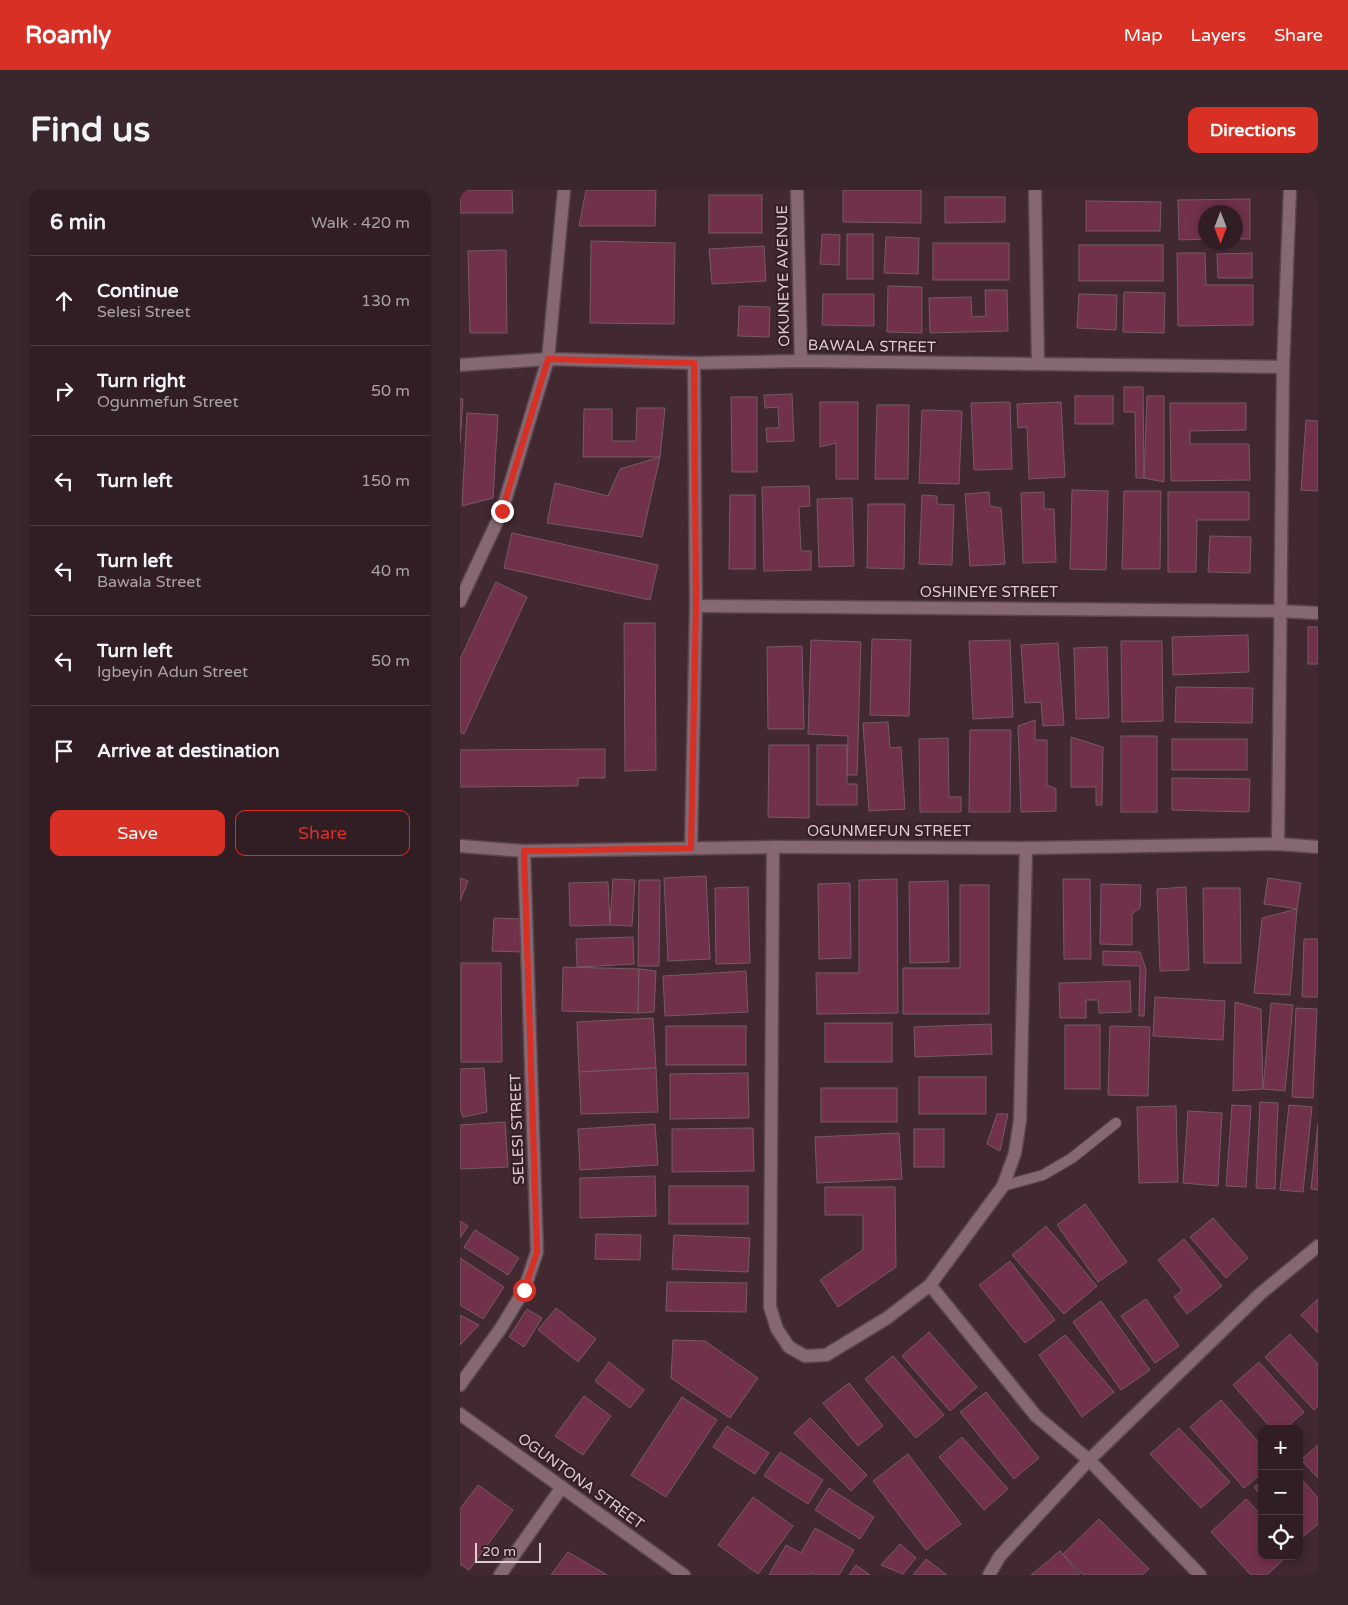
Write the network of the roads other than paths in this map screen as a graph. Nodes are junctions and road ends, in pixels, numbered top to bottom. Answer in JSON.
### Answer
{"nodes":[{"id":1,"x":564,"y":190,"type":"edge"},
{"id":2,"x":797,"y":190,"type":"edge"},
{"id":3,"x":1035,"y":190,"type":"edge"},
{"id":4,"x":1290,"y":190,"type":"edge"},
{"id":5,"x":548,"y":359,"type":"junction"},
{"id":6,"x":801,"y":361,"type":"junction"},
{"id":7,"x":694,"y":363,"type":"junction"},
{"id":8,"x":1038,"y":364,"type":"junction"},
{"id":9,"x":460,"y":365,"type":"edge"},
{"id":10,"x":1283,"y":367,"type":"junction"},
{"id":11,"x":460,"y":601,"type":"edge"},
{"id":12,"x":696,"y":606,"type":"junction"},
{"id":13,"x":1281,"y":611,"type":"junction"},
{"id":14,"x":1318,"y":613,"type":"edge"},
{"id":15,"x":1278,"y":844,"type":"junction"},
{"id":16,"x":460,"y":846,"type":"edge"},
{"id":17,"x":773,"y":847,"type":"junction"},
{"id":18,"x":1318,"y":847,"type":"edge"},
{"id":19,"x":691,"y":848,"type":"junction"},
{"id":20,"x":1026,"y":848,"type":"junction"},
{"id":21,"x":524,"y":851,"type":"junction"},
{"id":22,"x":1116,"y":1123,"type":"dead end"},
{"id":23,"x":1002,"y":1186,"type":"junction"},
{"id":24,"x":1318,"y":1246,"type":"edge"},
{"id":25,"x":930,"y":1284,"type":"junction"},
{"id":26,"x":460,"y":1384,"type":"edge"},
{"id":27,"x":460,"y":1414,"type":"edge"},
{"id":28,"x":1089,"y":1460,"type":"junction"},
{"id":29,"x":562,"y":1488,"type":"junction"},
{"id":30,"x":500,"y":1575,"type":"edge"},
{"id":31,"x":684,"y":1575,"type":"edge"},
{"id":32,"x":988,"y":1575,"type":"edge"},
{"id":33,"x":1200,"y":1575,"type":"edge"}],
"edges":[{"from":1,"to":5,"type":"street"},
{"from":2,"to":6,"type":"street","name":"OKUNEYE AVENUE"},
{"from":3,"to":8,"type":"street"},
{"from":4,"to":10,"type":"street"},
{"from":5,"to":7,"type":"street","name":"BAWALA STREET"},
{"from":5,"to":9,"type":"street","name":"BAWALA STREET"},
{"from":5,"to":11,"type":"street"},
{"from":6,"to":7,"type":"street","name":"BAWALA STREET"},
{"from":6,"to":8,"type":"street","name":"BAWALA STREET"},
{"from":7,"to":12,"type":"street"},
{"from":8,"to":10,"type":"street","name":"BAWALA STREET"},
{"from":10,"to":13,"type":"street"},
{"from":12,"to":13,"type":"street","name":"OSHINEYE STREET"},
{"from":12,"to":19,"type":"street"},
{"from":13,"to":14,"type":"street","name":"OSHINEYE STREET"},
{"from":13,"to":15,"type":"street"},
{"from":15,"to":18,"type":"street","name":"OGUNMEFUN STREET"},
{"from":15,"to":20,"type":"street","name":"OGUNMEFUN STREET"},
{"from":16,"to":21,"type":"street","name":"OGUNMEFUN STREET"},
{"from":17,"to":19,"type":"street","name":"OGUNMEFUN STREET"},
{"from":17,"to":20,"type":"street","name":"OGUNMEFUN STREET"},
{"from":17,"to":25,"type":"street"},
{"from":19,"to":21,"type":"street","name":"OGUNMEFUN STREET"},
{"from":20,"to":23,"type":"street"},
{"from":21,"to":26,"type":"street","name":"SELESI STREET"},
{"from":22,"to":23,"type":"lane"},
{"from":23,"to":25,"type":"street"},
{"from":24,"to":28,"type":"street"},
{"from":25,"to":28,"type":"street"},
{"from":27,"to":29,"type":"street","name":"OGUNTONA STREET"},
{"from":28,"to":32,"type":"street"},
{"from":28,"to":33,"type":"street"},
{"from":29,"to":30,"type":"street"},
{"from":29,"to":31,"type":"street","name":"OGUNTONA STREET"}]}
